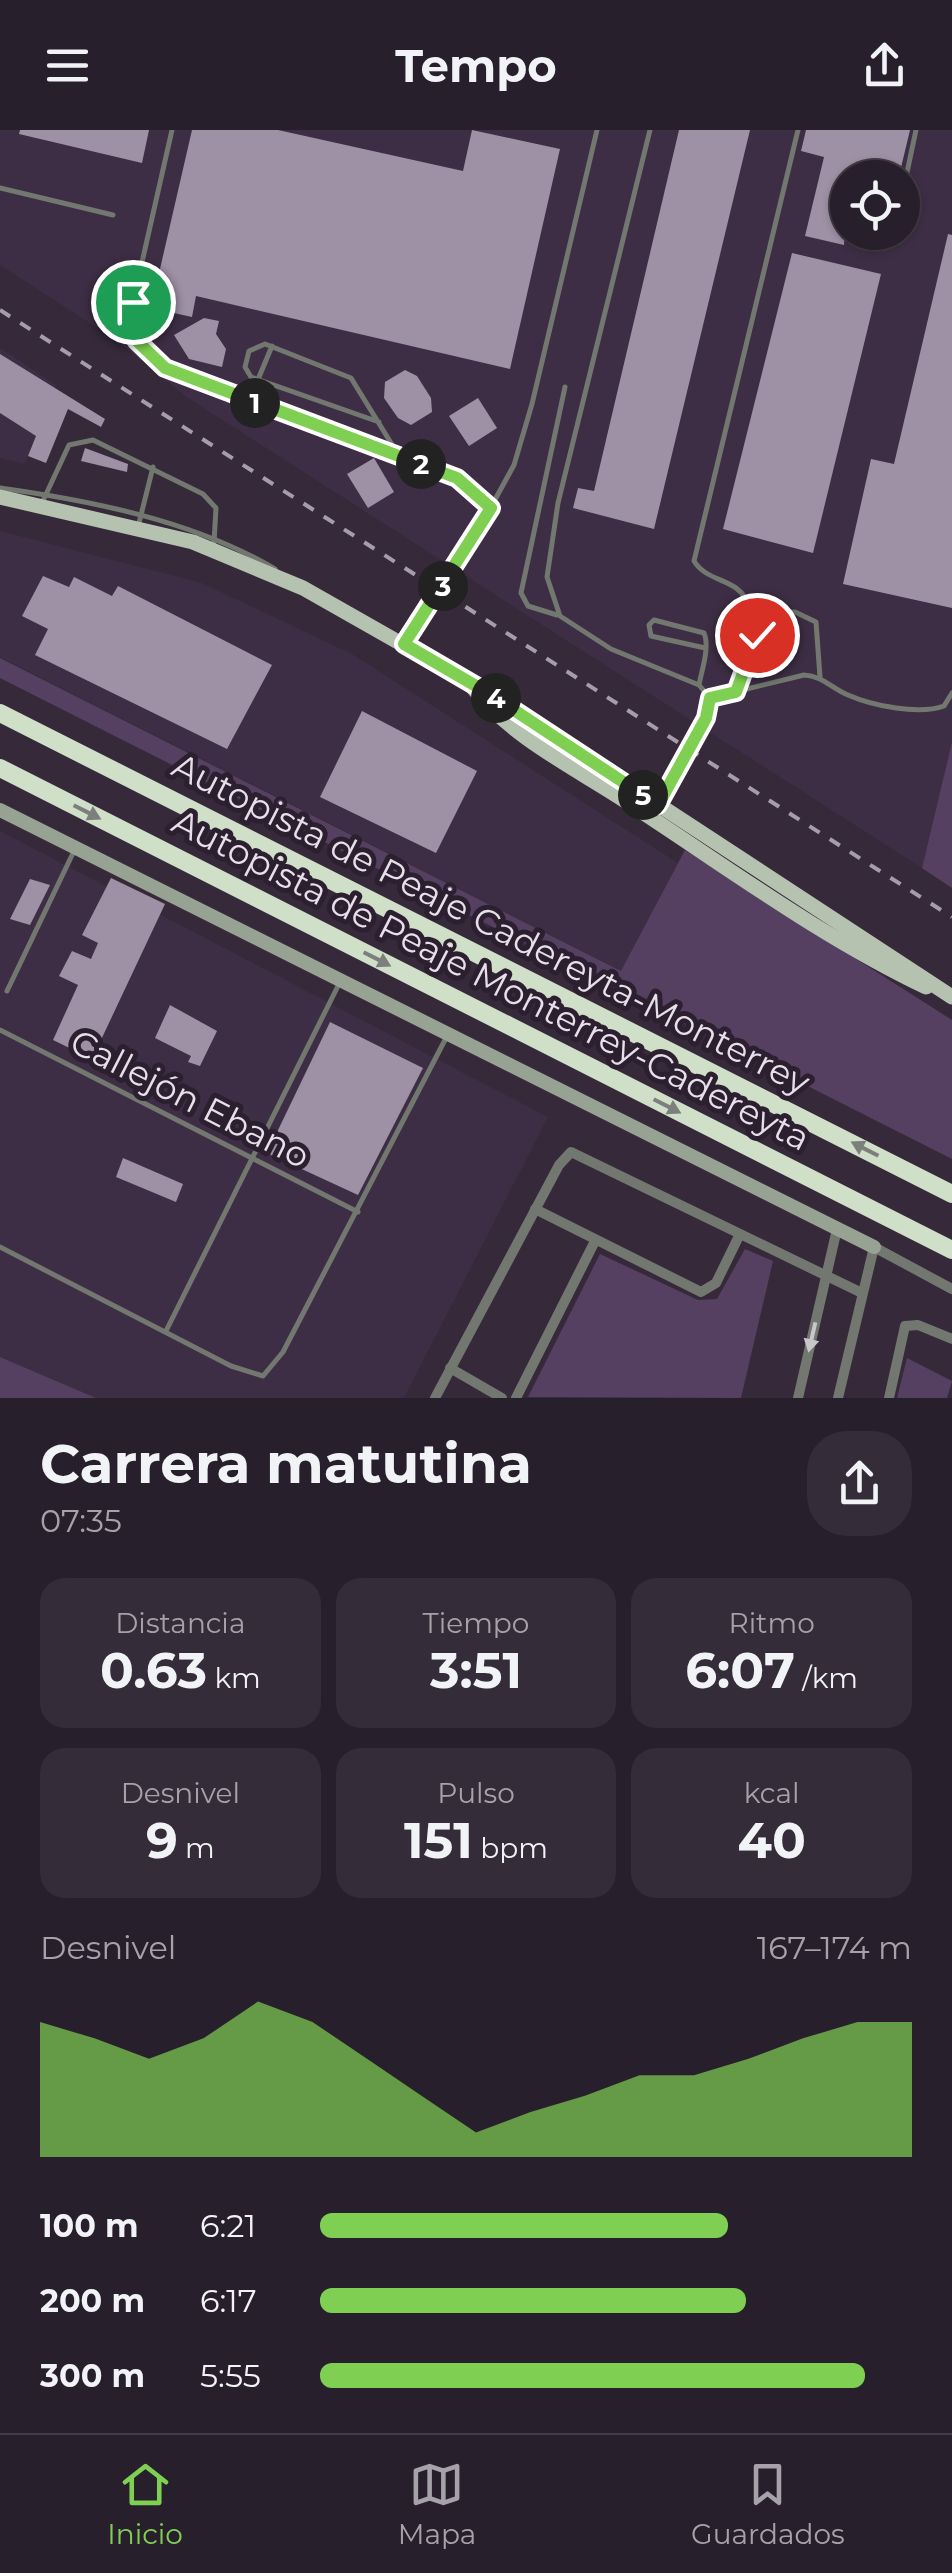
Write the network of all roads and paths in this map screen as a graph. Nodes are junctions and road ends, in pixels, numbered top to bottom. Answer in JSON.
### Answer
{"nodes":[{"id":1,"x":172,"y":130,"type":"edge"},
{"id":2,"x":597,"y":130,"type":"edge"},
{"id":3,"x":650,"y":130,"type":"edge"},
{"id":4,"x":798,"y":130,"type":"edge"},
{"id":5,"x":916,"y":130,"type":"edge"},
{"id":6,"x":909,"y":160,"type":"edge"},
{"id":7,"x":0,"y":188,"type":"edge"},
{"id":8,"x":113,"y":215,"type":"dead end"},
{"id":9,"x":272,"y":346,"type":"junction"},
{"id":10,"x":257,"y":380,"type":"junction"},
{"id":11,"x":565,"y":386,"type":"dead end"},
{"id":12,"x":249,"y":401,"type":"junction"},
{"id":13,"x":379,"y":422,"type":"junction"},
{"id":14,"x":398,"y":456,"type":"junction"},
{"id":15,"x":153,"y":467,"type":"junction"},
{"id":16,"x":0,"y":488,"type":"edge"},
{"id":17,"x":0,"y":497,"type":"edge"},
{"id":18,"x":43,"y":500,"type":"junction"},
{"id":19,"x":491,"y":508,"type":"junction"},
{"id":20,"x":140,"y":522,"type":"junction"},
{"id":21,"x":212,"y":545,"type":"junction"},
{"id":22,"x":765,"y":612,"type":"junction"},
{"id":23,"x":560,"y":616,"type":"junction"},
{"id":24,"x":404,"y":644,"type":"junction"},
{"id":25,"x":705,"y":648,"type":"junction"},
{"id":26,"x":820,"y":677,"type":"junction"},
{"id":27,"x":699,"y":685,"type":"junction"},
{"id":28,"x":472,"y":686,"type":"junction"},
{"id":29,"x":736,"y":692,"type":"junction"},
{"id":30,"x":952,"y":694,"type":"edge"},
{"id":31,"x":710,"y":698,"type":"junction"},
{"id":32,"x":0,"y":713,"type":"edge"},
{"id":33,"x":560,"y":757,"type":"junction"},
{"id":34,"x":0,"y":768,"type":"edge"},
{"id":35,"x":658,"y":805,"type":"junction"},
{"id":36,"x":0,"y":810,"type":"edge"},
{"id":37,"x":76,"y":849,"type":"junction"},
{"id":38,"x":756,"y":884,"type":"junction"},
{"id":39,"x":340,"y":984,"type":"junction"},
{"id":40,"x":7,"y":991,"type":"dead end"},
{"id":41,"x":952,"y":998,"type":"edge"},
{"id":42,"x":0,"y":1030,"type":"edge"},
{"id":43,"x":448,"y":1036,"type":"junction"},
{"id":44,"x":250,"y":1156,"type":"junction"},
{"id":45,"x":952,"y":1194,"type":"edge"},
{"id":46,"x":535,"y":1209,"type":"junction"},
{"id":47,"x":358,"y":1212,"type":"junction"},
{"id":48,"x":837,"y":1230,"type":"junction"},
{"id":49,"x":739,"y":1236,"type":"junction"},
{"id":50,"x":595,"y":1241,"type":"junction"},
{"id":51,"x":874,"y":1247,"type":"junction"},
{"id":52,"x":0,"y":1248,"type":"edge"},
{"id":53,"x":952,"y":1250,"type":"edge"},
{"id":54,"x":827,"y":1276,"type":"junction"},
{"id":55,"x":952,"y":1289,"type":"edge"},
{"id":56,"x":862,"y":1292,"type":"junction"},
{"id":57,"x":166,"y":1331,"type":"junction"},
{"id":58,"x":952,"y":1339,"type":"edge"},
{"id":59,"x":450,"y":1368,"type":"junction"},
{"id":60,"x":435,"y":1398,"type":"edge"},
{"id":61,"x":502,"y":1398,"type":"edge"},
{"id":62,"x":516,"y":1398,"type":"edge"},
{"id":63,"x":798,"y":1398,"type":"edge"},
{"id":64,"x":838,"y":1398,"type":"edge"},
{"id":65,"x":889,"y":1398,"type":"edge"}],
"edges":[{"from":1,"to":12,"type":"lane"},
{"from":2,"to":19,"type":"lane"},
{"from":3,"to":23,"type":"lane"},
{"from":4,"to":22,"type":"lane"},
{"from":5,"to":6,"type":"lane"},
{"from":7,"to":8,"type":"lane"},
{"from":9,"to":10,"type":"lane"},
{"from":9,"to":10,"type":"lane"},
{"from":9,"to":13,"type":"lane"},
{"from":10,"to":12,"type":"lane"},
{"from":10,"to":13,"type":"lane"},
{"from":11,"to":23,"type":"lane"},
{"from":12,"to":14,"type":"lane"},
{"from":13,"to":14,"type":"lane"},
{"from":14,"to":19,"type":"lane"},
{"from":15,"to":18,"type":"lane"},
{"from":15,"to":20,"type":"lane"},
{"from":15,"to":21,"type":"lane"},
{"from":16,"to":18,"type":"lane"},
{"from":17,"to":18,"type":"main road"},
{"from":18,"to":20,"type":"main road"},
{"from":19,"to":24,"type":"lane"},
{"from":20,"to":21,"type":"main road"},
{"from":21,"to":24,"type":"main road"},
{"from":22,"to":26,"type":"lane"},
{"from":22,"to":29,"type":"lane"},
{"from":23,"to":27,"type":"lane"},
{"from":24,"to":28,"type":"main road"},
{"from":25,"to":25,"type":"lane"},
{"from":25,"to":27,"type":"lane"},
{"from":26,"to":29,"type":"lane"},
{"from":26,"to":30,"type":"lane"},
{"from":27,"to":31,"type":"lane"},
{"from":28,"to":33,"type":"main road"},
{"from":28,"to":35,"type":"main road"},
{"from":29,"to":31,"type":"lane"},
{"from":31,"to":35,"type":"lane"},
{"from":45,"to":32,"type":"highway","name":"Autopista de Peaje Cadereyta-Monterrey","one_way":true},
{"from":33,"to":35,"type":"main road"},
{"from":33,"to":38,"type":"main road"},
{"from":34,"to":53,"type":"highway","name":"Autopista de Peaje Monterrey-Cadereyta","one_way":true},
{"from":35,"to":38,"type":"main road"},
{"from":35,"to":41,"type":"main road"},
{"from":36,"to":37,"type":"street"},
{"from":37,"to":39,"type":"street"},
{"from":37,"to":40,"type":"lane"},
{"from":38,"to":41,"type":"main road"},
{"from":39,"to":43,"type":"street"},
{"from":39,"to":44,"type":"lane"},
{"from":42,"to":44,"type":"lane","name":"Callejón Ebano"},
{"from":43,"to":47,"type":"lane"},
{"from":43,"to":48,"type":"street"},
{"from":44,"to":47,"type":"lane","name":"Callejón Ebano"},
{"from":44,"to":57,"type":"lane"},
{"from":46,"to":49,"type":"street"},
{"from":46,"to":50,"type":"street"},
{"from":46,"to":59,"type":"street"},
{"from":47,"to":57,"type":"lane"},
{"from":48,"to":51,"type":"street"},
{"from":48,"to":54,"type":"street"},
{"from":49,"to":50,"type":"street"},
{"from":49,"to":54,"type":"street"},
{"from":50,"to":62,"type":"street"},
{"from":51,"to":55,"type":"street"},
{"from":51,"to":56,"type":"street"},
{"from":52,"to":57,"type":"lane"},
{"from":54,"to":56,"type":"street"},
{"from":54,"to":63,"type":"street","one_way":true},
{"from":56,"to":64,"type":"street"},
{"from":58,"to":65,"type":"street"},
{"from":59,"to":60,"type":"street"},
{"from":59,"to":61,"type":"street"}]}
